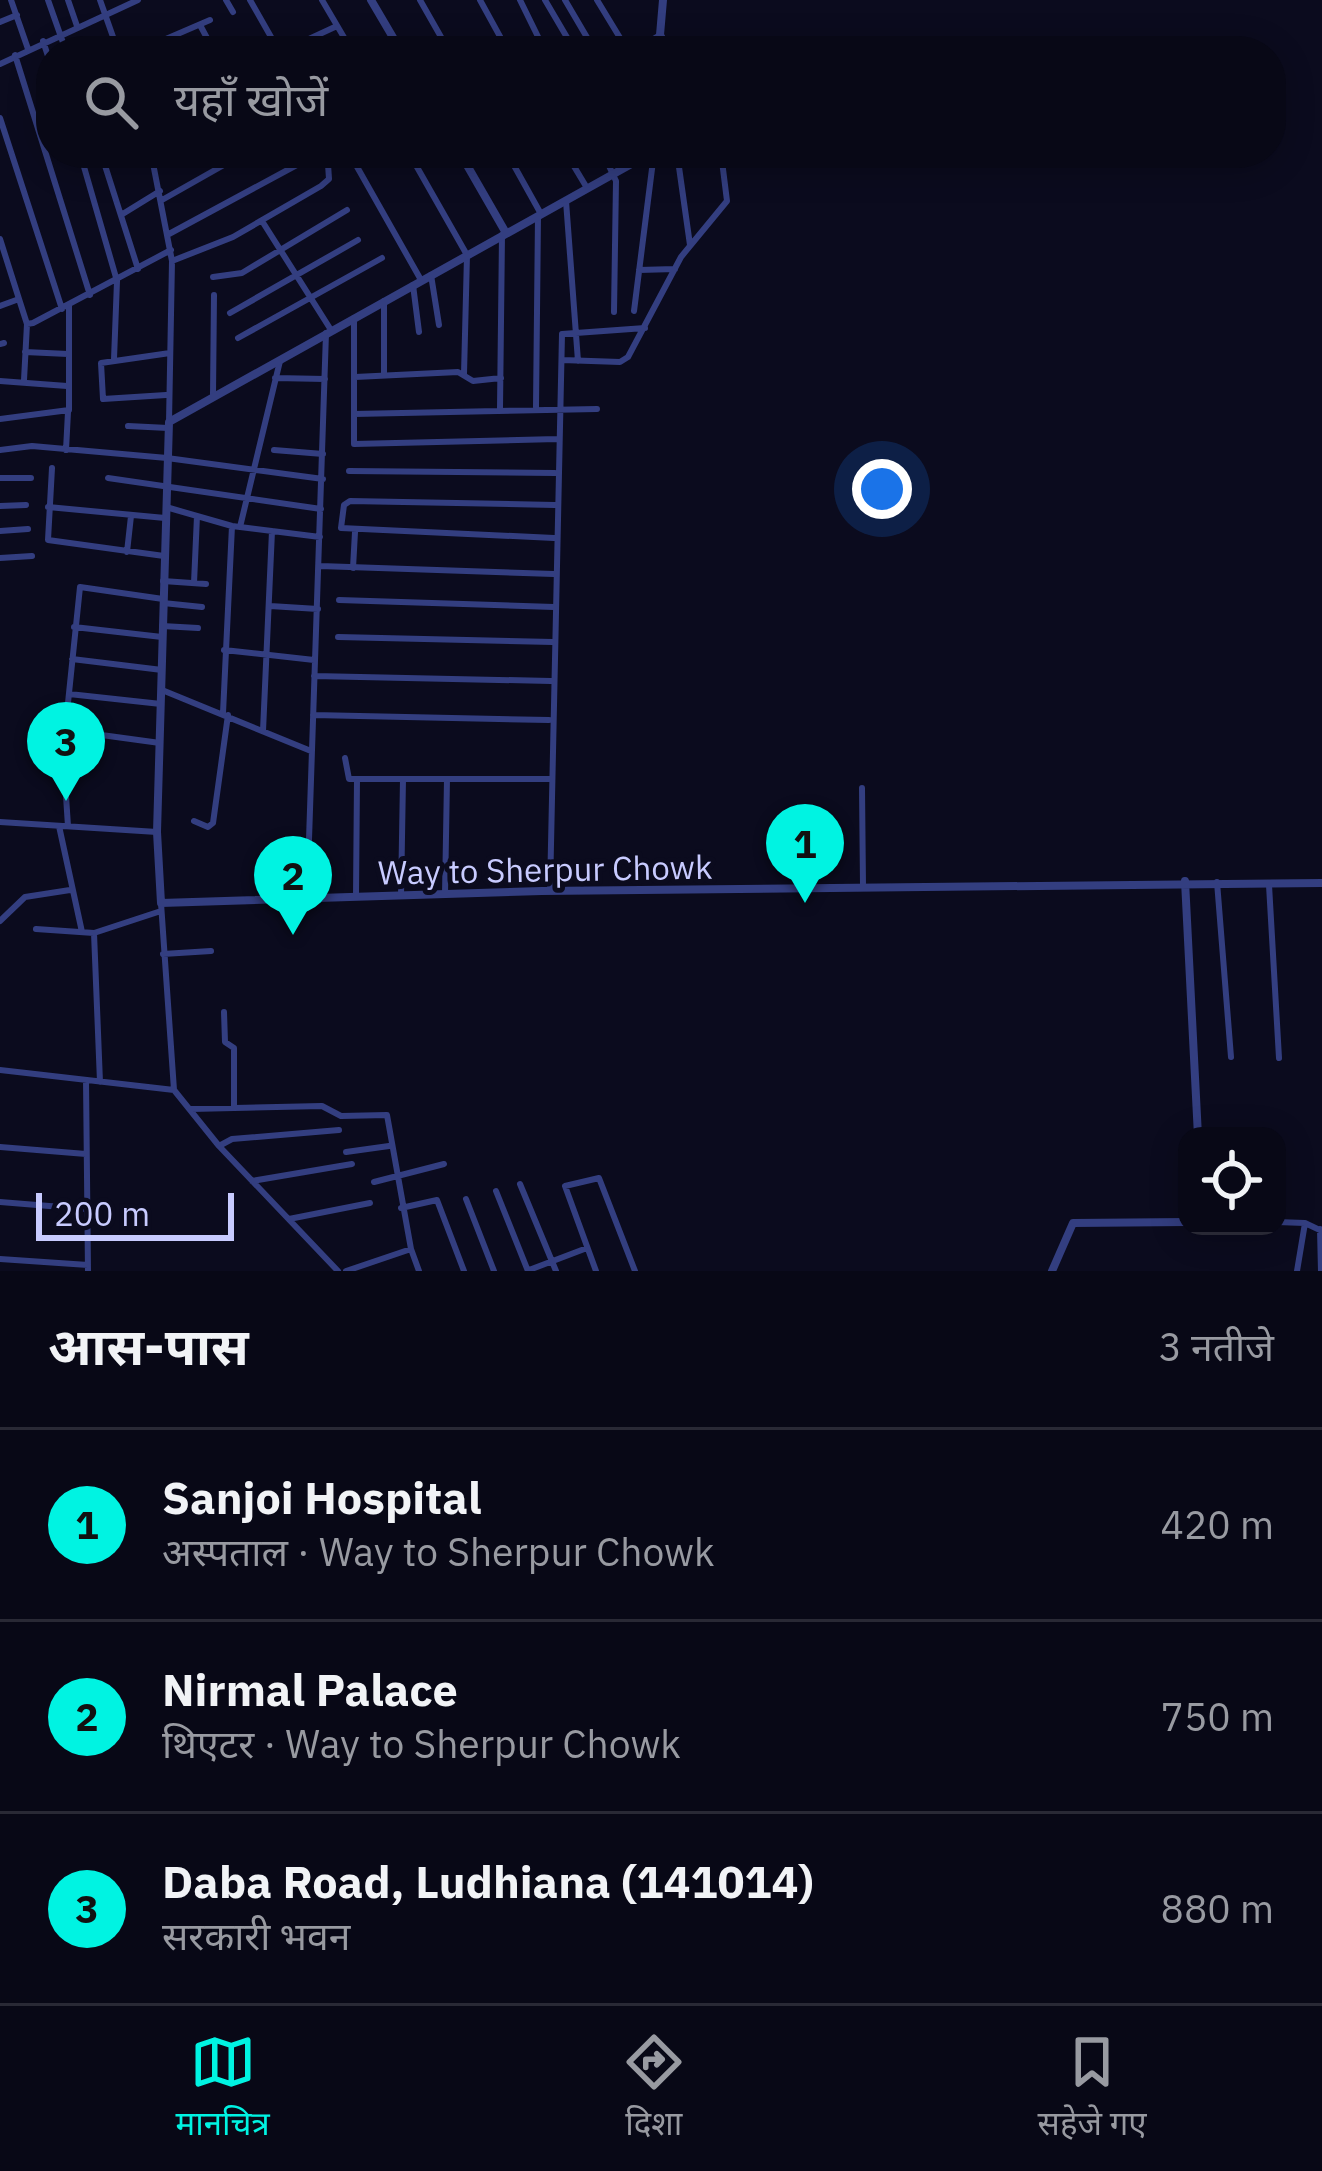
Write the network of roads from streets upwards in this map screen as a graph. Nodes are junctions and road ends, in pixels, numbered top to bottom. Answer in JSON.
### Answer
{"nodes":[{"id":1,"x":11,"y":0,"type":"edge"},
{"id":2,"x":48,"y":0,"type":"edge"},
{"id":3,"x":68,"y":0,"type":"edge"},
{"id":4,"x":100,"y":0,"type":"edge"},
{"id":5,"x":138,"y":0,"type":"edge"},
{"id":6,"x":226,"y":0,"type":"edge"},
{"id":7,"x":250,"y":0,"type":"edge"},
{"id":8,"x":322,"y":0,"type":"edge"},
{"id":9,"x":371,"y":0,"type":"edge"},
{"id":10,"x":420,"y":0,"type":"edge"},
{"id":11,"x":480,"y":0,"type":"edge"},
{"id":12,"x":520,"y":0,"type":"edge"},
{"id":13,"x":545,"y":0,"type":"edge"},
{"id":14,"x":565,"y":0,"type":"edge"},
{"id":15,"x":597,"y":0,"type":"edge"},
{"id":16,"x":663,"y":0,"type":"edge"},
{"id":17,"x":120,"y":4,"type":"edge"},
{"id":18,"x":525,"y":10,"type":"junction"},
{"id":19,"x":233,"y":12,"type":"dead end"},
{"id":20,"x":17,"y":15,"type":"junction"},
{"id":21,"x":105,"y":15,"type":"junction"},
{"id":22,"x":210,"y":20,"type":"dead end"},
{"id":23,"x":0,"y":22,"type":"edge"},
{"id":24,"x":77,"y":26,"type":"junction"},
{"id":25,"x":200,"y":26,"type":"junction"},
{"id":26,"x":337,"y":26,"type":"junction"},
{"id":27,"x":59,"y":34,"type":"junction"},
{"id":28,"x":660,"y":35,"type":"edge"},
{"id":29,"x":55,"y":36,"type":"edge"},
{"id":30,"x":111,"y":36,"type":"edge"},
{"id":31,"x":175,"y":36,"type":"edge"},
{"id":32,"x":206,"y":36,"type":"edge"},
{"id":33,"x":272,"y":36,"type":"edge"},
{"id":34,"x":315,"y":36,"type":"edge"},
{"id":35,"x":343,"y":36,"type":"edge"},
{"id":36,"x":392,"y":36,"type":"edge"},
{"id":37,"x":440,"y":36,"type":"edge"},
{"id":38,"x":500,"y":36,"type":"edge"},
{"id":39,"x":538,"y":36,"type":"edge"},
{"id":40,"x":566,"y":36,"type":"edge"},
{"id":41,"x":587,"y":36,"type":"edge"},
{"id":42,"x":621,"y":36,"type":"edge"},
{"id":43,"x":36,"y":45,"type":"edge"},
{"id":44,"x":28,"y":49,"type":"junction"},
{"id":45,"x":15,"y":55,"type":"junction"},
{"id":46,"x":0,"y":64,"type":"edge"},
{"id":47,"x":0,"y":118,"type":"edge"},
{"id":48,"x":36,"y":122,"type":"edge"},
{"id":49,"x":50,"y":168,"type":"edge"},
{"id":50,"x":84,"y":168,"type":"edge"},
{"id":51,"x":105,"y":168,"type":"edge"},
{"id":52,"x":155,"y":168,"type":"edge"},
{"id":53,"x":215,"y":168,"type":"edge"},
{"id":54,"x":291,"y":168,"type":"edge"},
{"id":55,"x":328,"y":168,"type":"edge"},
{"id":56,"x":358,"y":168,"type":"edge"},
{"id":57,"x":418,"y":168,"type":"edge"},
{"id":58,"x":468,"y":168,"type":"edge"},
{"id":59,"x":515,"y":168,"type":"edge"},
{"id":60,"x":575,"y":168,"type":"edge"},
{"id":61,"x":612,"y":168,"type":"edge"},
{"id":62,"x":622,"y":168,"type":"edge"},
{"id":63,"x":651,"y":168,"type":"edge"},
{"id":64,"x":679,"y":168,"type":"edge"},
{"id":65,"x":723,"y":168,"type":"edge"},
{"id":66,"x":615,"y":174,"type":"junction"},
{"id":67,"x":587,"y":188,"type":"junction"},
{"id":68,"x":161,"y":195,"type":"junction"},
{"id":69,"x":566,"y":201,"type":"junction"},
{"id":70,"x":346,"y":210,"type":"dead end"},
{"id":71,"x":121,"y":215,"type":"junction"},
{"id":72,"x":539,"y":215,"type":"junction"},
{"id":73,"x":262,"y":220,"type":"junction"},
{"id":74,"x":169,"y":234,"type":"junction"},
{"id":75,"x":504,"y":234,"type":"junction"},
{"id":76,"x":0,"y":239,"type":"edge"},
{"id":77,"x":358,"y":240,"type":"dead end"},
{"id":78,"x":690,"y":245,"type":"junction"},
{"id":79,"x":172,"y":250,"type":"junction"},
{"id":80,"x":281,"y":250,"type":"junction"},
{"id":81,"x":467,"y":255,"type":"junction"},
{"id":82,"x":382,"y":257,"type":"dead end"},
{"id":83,"x":172,"y":261,"type":"junction"},
{"id":84,"x":138,"y":269,"type":"junction"},
{"id":85,"x":675,"y":269,"type":"junction"},
{"id":86,"x":639,"y":270,"type":"junction"},
{"id":87,"x":298,"y":274,"type":"junction"},
{"id":88,"x":431,"y":274,"type":"junction"},
{"id":89,"x":213,"y":277,"type":"dead end"},
{"id":90,"x":117,"y":281,"type":"junction"},
{"id":91,"x":417,"y":282,"type":"junction"},
{"id":92,"x":90,"y":295,"type":"junction"},
{"id":93,"x":214,"y":295,"type":"dead end"},
{"id":94,"x":313,"y":298,"type":"junction"},
{"id":95,"x":19,"y":299,"type":"junction"},
{"id":96,"x":384,"y":301,"type":"junction"},
{"id":97,"x":0,"y":306,"type":"edge"},
{"id":98,"x":65,"y":307,"type":"junction"},
{"id":99,"x":634,"y":311,"type":"dead end"},
{"id":100,"x":614,"y":312,"type":"dead end"},
{"id":101,"x":230,"y":313,"type":"dead end"},
{"id":102,"x":354,"y":318,"type":"junction"},
{"id":103,"x":27,"y":324,"type":"junction"},
{"id":104,"x":439,"y":325,"type":"dead end"},
{"id":105,"x":644,"y":328,"type":"junction"},
{"id":106,"x":578,"y":330,"type":"junction"},
{"id":107,"x":329,"y":332,"type":"junction"},
{"id":108,"x":419,"y":332,"type":"dead end"},
{"id":109,"x":238,"y":338,"type":"dead end"},
{"id":110,"x":26,"y":352,"type":"junction"},
{"id":111,"x":170,"y":352,"type":"junction"},
{"id":112,"x":68,"y":354,"type":"junction"},
{"id":113,"x":114,"y":358,"type":"junction"},
{"id":114,"x":281,"y":358,"type":"junction"},
{"id":115,"x":560,"y":360,"type":"junction"},
{"id":116,"x":578,"y":361,"type":"junction"},
{"id":117,"x":464,"y":374,"type":"junction"},
{"id":118,"x":385,"y":375,"type":"junction"},
{"id":119,"x":355,"y":377,"type":"junction"},
{"id":120,"x":274,"y":378,"type":"junction"},
{"id":121,"x":325,"y":379,"type":"junction"},
{"id":122,"x":501,"y":379,"type":"junction"},
{"id":123,"x":0,"y":381,"type":"edge"},
{"id":124,"x":24,"y":381,"type":"junction"},
{"id":125,"x":69,"y":386,"type":"junction"},
{"id":126,"x":168,"y":395,"type":"junction"},
{"id":127,"x":213,"y":395,"type":"junction"},
{"id":128,"x":536,"y":407,"type":"junction"},
{"id":129,"x":560,"y":407,"type":"junction"},
{"id":130,"x":500,"y":408,"type":"junction"},
{"id":131,"x":597,"y":409,"type":"dead end"},
{"id":132,"x":68,"y":410,"type":"junction"},
{"id":133,"x":354,"y":414,"type":"junction"},
{"id":134,"x":0,"y":418,"type":"edge"},
{"id":135,"x":168,"y":424,"type":"junction"},
{"id":136,"x":128,"y":426,"type":"dead end"},
{"id":137,"x":557,"y":439,"type":"junction"},
{"id":138,"x":0,"y":450,"type":"edge"},
{"id":139,"x":65,"y":450,"type":"junction"},
{"id":140,"x":274,"y":450,"type":"dead end"},
{"id":141,"x":323,"y":454,"type":"junction"},
{"id":142,"x":167,"y":458,"type":"junction"},
{"id":143,"x":52,"y":468,"type":"dead end"},
{"id":144,"x":349,"y":471,"type":"dead end"},
{"id":145,"x":253,"y":473,"type":"junction"},
{"id":146,"x":555,"y":473,"type":"junction"},
{"id":147,"x":0,"y":478,"type":"edge"},
{"id":148,"x":31,"y":478,"type":"dead end"},
{"id":149,"x":108,"y":478,"type":"dead end"},
{"id":150,"x":322,"y":479,"type":"junction"},
{"id":151,"x":166,"y":487,"type":"junction"},
{"id":152,"x":245,"y":499,"type":"junction"},
{"id":153,"x":26,"y":505,"type":"dead end"},
{"id":154,"x":0,"y":506,"type":"edge"},
{"id":155,"x":554,"y":506,"type":"junction"},
{"id":156,"x":48,"y":507,"type":"junction"},
{"id":157,"x":321,"y":509,"type":"junction"},
{"id":158,"x":166,"y":513,"type":"junction"},
{"id":159,"x":131,"y":516,"type":"junction"},
{"id":160,"x":197,"y":516,"type":"junction"},
{"id":161,"x":236,"y":526,"type":"junction"},
{"id":162,"x":28,"y":529,"type":"dead end"},
{"id":163,"x":0,"y":531,"type":"edge"},
{"id":164,"x":272,"y":531,"type":"junction"},
{"id":165,"x":356,"y":532,"type":"junction"},
{"id":166,"x":320,"y":537,"type":"junction"},
{"id":167,"x":554,"y":538,"type":"junction"},
{"id":168,"x":128,"y":552,"type":"junction"},
{"id":169,"x":32,"y":556,"type":"dead end"},
{"id":170,"x":164,"y":556,"type":"junction"},
{"id":171,"x":0,"y":558,"type":"edge"},
{"id":172,"x":320,"y":566,"type":"junction"},
{"id":173,"x":353,"y":568,"type":"junction"},
{"id":174,"x":554,"y":574,"type":"junction"},
{"id":175,"x":163,"y":581,"type":"junction"},
{"id":176,"x":194,"y":583,"type":"junction"},
{"id":177,"x":206,"y":584,"type":"dead end"},
{"id":178,"x":339,"y":600,"type":"dead end"},
{"id":179,"x":163,"y":601,"type":"junction"},
{"id":180,"x":270,"y":606,"type":"junction"},
{"id":181,"x":202,"y":607,"type":"dead end"},
{"id":182,"x":554,"y":607,"type":"junction"},
{"id":183,"x":318,"y":609,"type":"junction"},
{"id":184,"x":74,"y":627,"type":"junction"},
{"id":185,"x":198,"y":628,"type":"dead end"},
{"id":186,"x":162,"y":631,"type":"junction"},
{"id":187,"x":338,"y":637,"type":"dead end"},
{"id":188,"x":553,"y":642,"type":"junction"},
{"id":189,"x":224,"y":650,"type":"junction"},
{"id":190,"x":268,"y":655,"type":"junction"},
{"id":191,"x":72,"y":658,"type":"junction"},
{"id":192,"x":314,"y":660,"type":"junction"},
{"id":193,"x":162,"y":670,"type":"junction"},
{"id":194,"x":314,"y":676,"type":"junction"},
{"id":195,"x":552,"y":681,"type":"junction"},
{"id":196,"x":161,"y":690,"type":"junction"},
{"id":197,"x":69,"y":694,"type":"junction"},
{"id":198,"x":161,"y":704,"type":"junction"},
{"id":199,"x":226,"y":714,"type":"junction"},
{"id":200,"x":313,"y":715,"type":"junction"},
{"id":201,"x":551,"y":720,"type":"junction"},
{"id":202,"x":64,"y":730,"type":"junction"},
{"id":203,"x":263,"y":731,"type":"junction"},
{"id":204,"x":160,"y":743,"type":"junction"},
{"id":205,"x":311,"y":751,"type":"junction"},
{"id":206,"x":345,"y":758,"type":"dead end"},
{"id":207,"x":357,"y":779,"type":"junction"},
{"id":208,"x":403,"y":779,"type":"junction"},
{"id":209,"x":447,"y":779,"type":"junction"},
{"id":210,"x":551,"y":779,"type":"junction"},
{"id":211,"x":862,"y":788,"type":"dead end"},
{"id":212,"x":194,"y":821,"type":"dead end"},
{"id":213,"x":0,"y":822,"type":"edge"},
{"id":214,"x":63,"y":826,"type":"junction"},
{"id":215,"x":157,"y":832,"type":"junction"},
{"id":216,"x":1186,"y":881,"type":"junction"},
{"id":217,"x":1269,"y":881,"type":"junction"},
{"id":218,"x":1217,"y":882,"type":"junction"},
{"id":219,"x":1322,"y":884,"type":"edge"},
{"id":220,"x":863,"y":886,"type":"junction"},
{"id":221,"x":70,"y":890,"type":"junction"},
{"id":222,"x":550,"y":891,"type":"junction"},
{"id":223,"x":445,"y":894,"type":"junction"},
{"id":224,"x":401,"y":896,"type":"junction"},
{"id":225,"x":356,"y":897,"type":"junction"},
{"id":226,"x":307,"y":899,"type":"junction"},
{"id":227,"x":160,"y":907,"type":"junction"},
{"id":228,"x":0,"y":920,"type":"edge"},
{"id":229,"x":36,"y":928,"type":"dead end"},
{"id":230,"x":82,"y":932,"type":"junction"},
{"id":231,"x":94,"y":933,"type":"junction"},
{"id":232,"x":211,"y":951,"type":"dead end"},
{"id":233,"x":163,"y":954,"type":"junction"},
{"id":234,"x":224,"y":1012,"type":"dead end"},
{"id":235,"x":1232,"y":1058,"type":"dead end"},
{"id":236,"x":1279,"y":1058,"type":"dead end"},
{"id":237,"x":0,"y":1070,"type":"edge"},
{"id":238,"x":86,"y":1080,"type":"junction"},
{"id":239,"x":100,"y":1082,"type":"junction"},
{"id":240,"x":174,"y":1090,"type":"junction"},
{"id":241,"x":234,"y":1108,"type":"junction"},
{"id":242,"x":191,"y":1109,"type":"junction"},
{"id":243,"x":1198,"y":1127,"type":"edge"},
{"id":244,"x":339,"y":1130,"type":"dead end"},
{"id":245,"x":219,"y":1146,"type":"junction"},
{"id":246,"x":389,"y":1146,"type":"junction"},
{"id":247,"x":0,"y":1148,"type":"edge"},
{"id":248,"x":346,"y":1152,"type":"dead end"},
{"id":249,"x":87,"y":1154,"type":"junction"},
{"id":250,"x":352,"y":1164,"type":"dead end"},
{"id":251,"x":444,"y":1164,"type":"dead end"},
{"id":252,"x":395,"y":1177,"type":"junction"},
{"id":253,"x":252,"y":1181,"type":"junction"},
{"id":254,"x":374,"y":1182,"type":"dead end"},
{"id":255,"x":520,"y":1184,"type":"dead end"},
{"id":256,"x":496,"y":1191,"type":"dead end"},
{"id":257,"x":466,"y":1199,"type":"dead end"},
{"id":258,"x":0,"y":1202,"type":"edge"},
{"id":259,"x":370,"y":1204,"type":"dead end"},
{"id":260,"x":401,"y":1208,"type":"junction"},
{"id":261,"x":88,"y":1209,"type":"junction"},
{"id":262,"x":289,"y":1219,"type":"junction"},
{"id":263,"x":1178,"y":1222,"type":"edge"},
{"id":264,"x":1286,"y":1222,"type":"edge"},
{"id":265,"x":1305,"y":1223,"type":"junction"},
{"id":266,"x":1321,"y":1230,"type":"edge"},
{"id":267,"x":587,"y":1248,"type":"junction"},
{"id":268,"x":411,"y":1249,"type":"junction"},
{"id":269,"x":0,"y":1259,"type":"edge"},
{"id":270,"x":551,"y":1261,"type":"junction"},
{"id":271,"x":88,"y":1268,"type":"edge"},
{"id":272,"x":342,"y":1271,"type":"edge"},
{"id":273,"x":418,"y":1271,"type":"edge"},
{"id":274,"x":464,"y":1271,"type":"edge"},
{"id":275,"x":494,"y":1271,"type":"edge"},
{"id":276,"x":527,"y":1271,"type":"edge"},
{"id":277,"x":556,"y":1271,"type":"edge"},
{"id":278,"x":596,"y":1271,"type":"edge"},
{"id":279,"x":635,"y":1271,"type":"edge"},
{"id":280,"x":1052,"y":1271,"type":"edge"},
{"id":281,"x":1298,"y":1271,"type":"edge"},
{"id":282,"x":1321,"y":1271,"type":"edge"}],
"edges":[{"from":1,"to":20,"type":"street"},
{"from":2,"to":27,"type":"street"},
{"from":3,"to":24,"type":"street"},
{"from":4,"to":21,"type":"street"},
{"from":5,"to":17,"type":"street"},
{"from":6,"to":19,"type":"street"},
{"from":7,"to":33,"type":"street"},
{"from":8,"to":26,"type":"street"},
{"from":9,"to":36,"type":"street"},
{"from":10,"to":37,"type":"street"},
{"from":11,"to":38,"type":"street"},
{"from":12,"to":18,"type":"street"},
{"from":13,"to":18,"type":"street"},
{"from":13,"to":40,"type":"street"},
{"from":14,"to":41,"type":"street"},
{"from":15,"to":42,"type":"street"},
{"from":16,"to":28,"type":"street"},
{"from":17,"to":21,"type":"street"},
{"from":18,"to":39,"type":"street"},
{"from":20,"to":23,"type":"street"},
{"from":20,"to":44,"type":"street"},
{"from":21,"to":24,"type":"street"},
{"from":21,"to":30,"type":"street"},
{"from":22,"to":25,"type":"street"},
{"from":24,"to":27,"type":"street"},
{"from":25,"to":31,"type":"street"},
{"from":25,"to":32,"type":"street"},
{"from":26,"to":34,"type":"street"},
{"from":26,"to":35,"type":"street"},
{"from":27,"to":29,"type":"street"},
{"from":43,"to":44,"type":"street"},
{"from":44,"to":45,"type":"street"},
{"from":45,"to":46,"type":"street"},
{"from":45,"to":48,"type":"street"},
{"from":47,"to":98,"type":"street"},
{"from":49,"to":92,"type":"street"},
{"from":50,"to":90,"type":"street"},
{"from":51,"to":71,"type":"street"},
{"from":52,"to":68,"type":"street"},
{"from":53,"to":68,"type":"street"},
{"from":54,"to":74,"type":"street"},
{"from":55,"to":73,"type":"street"},
{"from":56,"to":91,"type":"street"},
{"from":57,"to":81,"type":"street"},
{"from":58,"to":75,"type":"street"},
{"from":59,"to":72,"type":"street"},
{"from":60,"to":67,"type":"street"},
{"from":61,"to":66,"type":"street"},
{"from":62,"to":66,"type":"street"},
{"from":63,"to":86,"type":"street"},
{"from":64,"to":78,"type":"street"},
{"from":65,"to":78,"type":"street"},
{"from":66,"to":67,"type":"street"},
{"from":66,"to":100,"type":"street"},
{"from":67,"to":69,"type":"street"},
{"from":68,"to":71,"type":"street"},
{"from":68,"to":74,"type":"street"},
{"from":69,"to":72,"type":"street"},
{"from":69,"to":106,"type":"street"},
{"from":70,"to":80,"type":"street"},
{"from":71,"to":84,"type":"street"},
{"from":72,"to":75,"type":"street"},
{"from":72,"to":128,"type":"street"},
{"from":73,"to":80,"type":"street"},
{"from":73,"to":83,"type":"street"},
{"from":74,"to":79,"type":"street"},
{"from":75,"to":81,"type":"street"},
{"from":75,"to":122,"type":"street"},
{"from":76,"to":95,"type":"street"},
{"from":77,"to":87,"type":"street"},
{"from":78,"to":85,"type":"street"},
{"from":79,"to":83,"type":"street"},
{"from":79,"to":84,"type":"street"},
{"from":80,"to":87,"type":"street"},
{"from":80,"to":89,"type":"street"},
{"from":81,"to":88,"type":"street"},
{"from":81,"to":117,"type":"street"},
{"from":82,"to":94,"type":"street"},
{"from":83,"to":111,"type":"street"},
{"from":84,"to":90,"type":"street"},
{"from":85,"to":86,"type":"street"},
{"from":85,"to":105,"type":"street"},
{"from":86,"to":99,"type":"street"},
{"from":87,"to":94,"type":"street"},
{"from":87,"to":101,"type":"street"},
{"from":88,"to":91,"type":"street"},
{"from":88,"to":104,"type":"street"},
{"from":90,"to":92,"type":"street"},
{"from":90,"to":113,"type":"street"},
{"from":91,"to":96,"type":"street"},
{"from":91,"to":108,"type":"street"},
{"from":92,"to":98,"type":"street"},
{"from":93,"to":127,"type":"street"},
{"from":94,"to":107,"type":"street"},
{"from":94,"to":109,"type":"street"},
{"from":95,"to":97,"type":"street"},
{"from":95,"to":103,"type":"street"},
{"from":96,"to":102,"type":"street"},
{"from":96,"to":118,"type":"street"},
{"from":98,"to":103,"type":"street"},
{"from":98,"to":112,"type":"street"},
{"from":102,"to":107,"type":"street"},
{"from":102,"to":119,"type":"street"},
{"from":103,"to":110,"type":"street"},
{"from":105,"to":106,"type":"street"},
{"from":105,"to":116,"type":"street"},
{"from":106,"to":115,"type":"street"},
{"from":106,"to":116,"type":"street"},
{"from":107,"to":114,"type":"street"},
{"from":107,"to":121,"type":"street"},
{"from":110,"to":112,"type":"street"},
{"from":110,"to":124,"type":"street"},
{"from":111,"to":113,"type":"street"},
{"from":111,"to":126,"type":"street"},
{"from":112,"to":125,"type":"street"},
{"from":113,"to":126,"type":"street"},
{"from":114,"to":120,"type":"street"},
{"from":114,"to":127,"type":"street"},
{"from":115,"to":116,"type":"street"},
{"from":115,"to":129,"type":"street"},
{"from":117,"to":118,"type":"street"},
{"from":117,"to":122,"type":"street"},
{"from":118,"to":119,"type":"street"},
{"from":119,"to":133,"type":"street"},
{"from":120,"to":121,"type":"street"},
{"from":120,"to":145,"type":"street"},
{"from":121,"to":141,"type":"street"},
{"from":122,"to":130,"type":"street"},
{"from":123,"to":124,"type":"street"},
{"from":124,"to":125,"type":"street"},
{"from":125,"to":132,"type":"street"},
{"from":126,"to":135,"type":"street"},
{"from":127,"to":135,"type":"street"},
{"from":128,"to":129,"type":"street"},
{"from":128,"to":130,"type":"street"},
{"from":129,"to":131,"type":"street"},
{"from":129,"to":137,"type":"street"},
{"from":130,"to":133,"type":"street"},
{"from":132,"to":134,"type":"street"},
{"from":132,"to":139,"type":"street"},
{"from":133,"to":137,"type":"street"},
{"from":135,"to":136,"type":"street"},
{"from":135,"to":142,"type":"street"},
{"from":137,"to":146,"type":"street"},
{"from":138,"to":139,"type":"street"},
{"from":139,"to":142,"type":"street"},
{"from":140,"to":141,"type":"street"},
{"from":141,"to":150,"type":"street"},
{"from":142,"to":145,"type":"street"},
{"from":142,"to":151,"type":"street"},
{"from":143,"to":156,"type":"street"},
{"from":144,"to":146,"type":"street"},
{"from":145,"to":150,"type":"street"},
{"from":145,"to":152,"type":"street"},
{"from":146,"to":155,"type":"street"},
{"from":147,"to":148,"type":"street"},
{"from":149,"to":151,"type":"street"},
{"from":150,"to":157,"type":"street"},
{"from":151,"to":152,"type":"street"},
{"from":151,"to":158,"type":"street"},
{"from":152,"to":157,"type":"street"},
{"from":152,"to":161,"type":"street"},
{"from":153,"to":154,"type":"street"},
{"from":155,"to":165,"type":"street"},
{"from":155,"to":167,"type":"street"},
{"from":156,"to":159,"type":"street"},
{"from":156,"to":168,"type":"street"},
{"from":157,"to":166,"type":"street"},
{"from":158,"to":159,"type":"street"},
{"from":158,"to":160,"type":"street"},
{"from":158,"to":170,"type":"street"},
{"from":159,"to":168,"type":"street"},
{"from":160,"to":161,"type":"street"},
{"from":160,"to":176,"type":"street"},
{"from":161,"to":164,"type":"street"},
{"from":161,"to":189,"type":"street"},
{"from":162,"to":163,"type":"street"},
{"from":164,"to":166,"type":"street"},
{"from":164,"to":180,"type":"street"},
{"from":165,"to":167,"type":"street"},
{"from":165,"to":173,"type":"street"},
{"from":166,"to":172,"type":"street"},
{"from":167,"to":174,"type":"street"},
{"from":168,"to":170,"type":"street"},
{"from":169,"to":171,"type":"street"},
{"from":170,"to":175,"type":"street"},
{"from":172,"to":173,"type":"street"},
{"from":172,"to":183,"type":"street"},
{"from":173,"to":174,"type":"street"},
{"from":174,"to":182,"type":"street"},
{"from":175,"to":176,"type":"street"},
{"from":175,"to":179,"type":"street"},
{"from":176,"to":177,"type":"street"},
{"from":178,"to":182,"type":"street"},
{"from":179,"to":181,"type":"street"},
{"from":179,"to":184,"type":"street"},
{"from":179,"to":186,"type":"street"},
{"from":180,"to":183,"type":"street"},
{"from":180,"to":190,"type":"street"},
{"from":182,"to":188,"type":"street"},
{"from":183,"to":192,"type":"street"},
{"from":184,"to":186,"type":"street"},
{"from":184,"to":191,"type":"street"},
{"from":185,"to":186,"type":"street"},
{"from":186,"to":193,"type":"street"},
{"from":187,"to":188,"type":"street"},
{"from":188,"to":195,"type":"street"},
{"from":189,"to":190,"type":"street"},
{"from":189,"to":199,"type":"street"},
{"from":190,"to":192,"type":"street"},
{"from":190,"to":203,"type":"street"},
{"from":191,"to":193,"type":"street"},
{"from":191,"to":197,"type":"street"},
{"from":192,"to":194,"type":"street"},
{"from":193,"to":196,"type":"street"},
{"from":194,"to":195,"type":"street"},
{"from":194,"to":200,"type":"street"},
{"from":195,"to":201,"type":"street"},
{"from":196,"to":198,"type":"street"},
{"from":196,"to":199,"type":"street"},
{"from":197,"to":198,"type":"street"},
{"from":197,"to":202,"type":"street"},
{"from":198,"to":204,"type":"street"},
{"from":199,"to":203,"type":"street"},
{"from":199,"to":212,"type":"street"},
{"from":200,"to":201,"type":"street"},
{"from":200,"to":205,"type":"street"},
{"from":201,"to":210,"type":"street"},
{"from":202,"to":204,"type":"street"},
{"from":202,"to":214,"type":"street"},
{"from":203,"to":205,"type":"street"},
{"from":204,"to":215,"type":"street"},
{"from":205,"to":226,"type":"street"},
{"from":206,"to":207,"type":"street"},
{"from":207,"to":208,"type":"street"},
{"from":207,"to":225,"type":"street"},
{"from":208,"to":209,"type":"street"},
{"from":208,"to":224,"type":"street"},
{"from":209,"to":210,"type":"street"},
{"from":209,"to":223,"type":"street"},
{"from":210,"to":222,"type":"street"},
{"from":211,"to":220,"type":"street"},
{"from":213,"to":214,"type":"street"},
{"from":214,"to":215,"type":"street"},
{"from":214,"to":221,"type":"street"},
{"from":215,"to":227,"type":"street"},
{"from":216,"to":218,"type":"street","name":"Way to Sherpur Chowk"},
{"from":216,"to":220,"type":"street","name":"Way to Sherpur Chowk"},
{"from":216,"to":243,"type":"street"},
{"from":217,"to":218,"type":"street","name":"Way to Sherpur Chowk"},
{"from":217,"to":219,"type":"street","name":"Way to Sherpur Chowk"},
{"from":217,"to":236,"type":"street"},
{"from":218,"to":235,"type":"street"},
{"from":220,"to":222,"type":"street","name":"Way to Sherpur Chowk"},
{"from":221,"to":228,"type":"street"},
{"from":221,"to":230,"type":"street"},
{"from":222,"to":223,"type":"street","name":"Way to Sherpur Chowk"},
{"from":223,"to":224,"type":"street","name":"Way to Sherpur Chowk"},
{"from":224,"to":225,"type":"street","name":"Way to Sherpur Chowk"},
{"from":225,"to":226,"type":"street","name":"Way to Sherpur Chowk"},
{"from":226,"to":227,"type":"street","name":"Way to Sherpur Chowk"},
{"from":227,"to":231,"type":"street"},
{"from":227,"to":233,"type":"street"},
{"from":229,"to":230,"type":"street"},
{"from":230,"to":231,"type":"street"},
{"from":231,"to":239,"type":"street"},
{"from":232,"to":233,"type":"street"},
{"from":233,"to":240,"type":"street"},
{"from":234,"to":241,"type":"street"},
{"from":237,"to":238,"type":"street"},
{"from":238,"to":239,"type":"street"},
{"from":238,"to":249,"type":"street"},
{"from":239,"to":240,"type":"street"},
{"from":240,"to":242,"type":"street"},
{"from":241,"to":242,"type":"street"},
{"from":241,"to":246,"type":"street"},
{"from":242,"to":245,"type":"street"},
{"from":244,"to":245,"type":"street"},
{"from":245,"to":253,"type":"street"},
{"from":246,"to":248,"type":"street"},
{"from":246,"to":252,"type":"street"},
{"from":247,"to":249,"type":"street"},
{"from":249,"to":261,"type":"street"},
{"from":250,"to":253,"type":"street"},
{"from":251,"to":252,"type":"street"},
{"from":252,"to":254,"type":"street"},
{"from":252,"to":260,"type":"street"},
{"from":253,"to":262,"type":"street"},
{"from":255,"to":270,"type":"street"},
{"from":256,"to":276,"type":"street"},
{"from":257,"to":275,"type":"street"},
{"from":258,"to":261,"type":"street"},
{"from":259,"to":262,"type":"street"},
{"from":260,"to":268,"type":"street"},
{"from":260,"to":274,"type":"street"},
{"from":261,"to":271,"type":"street"},
{"from":262,"to":272,"type":"street"},
{"from":263,"to":280,"type":"street"},
{"from":264,"to":265,"type":"street"},
{"from":265,"to":266,"type":"street"},
{"from":265,"to":281,"type":"street"},
{"from":266,"to":282,"type":"street"},
{"from":267,"to":270,"type":"street"},
{"from":267,"to":278,"type":"street"},
{"from":267,"to":279,"type":"street"},
{"from":268,"to":272,"type":"street"},
{"from":268,"to":273,"type":"street"},
{"from":269,"to":271,"type":"street"},
{"from":270,"to":276,"type":"street"},
{"from":270,"to":277,"type":"street"}]}
